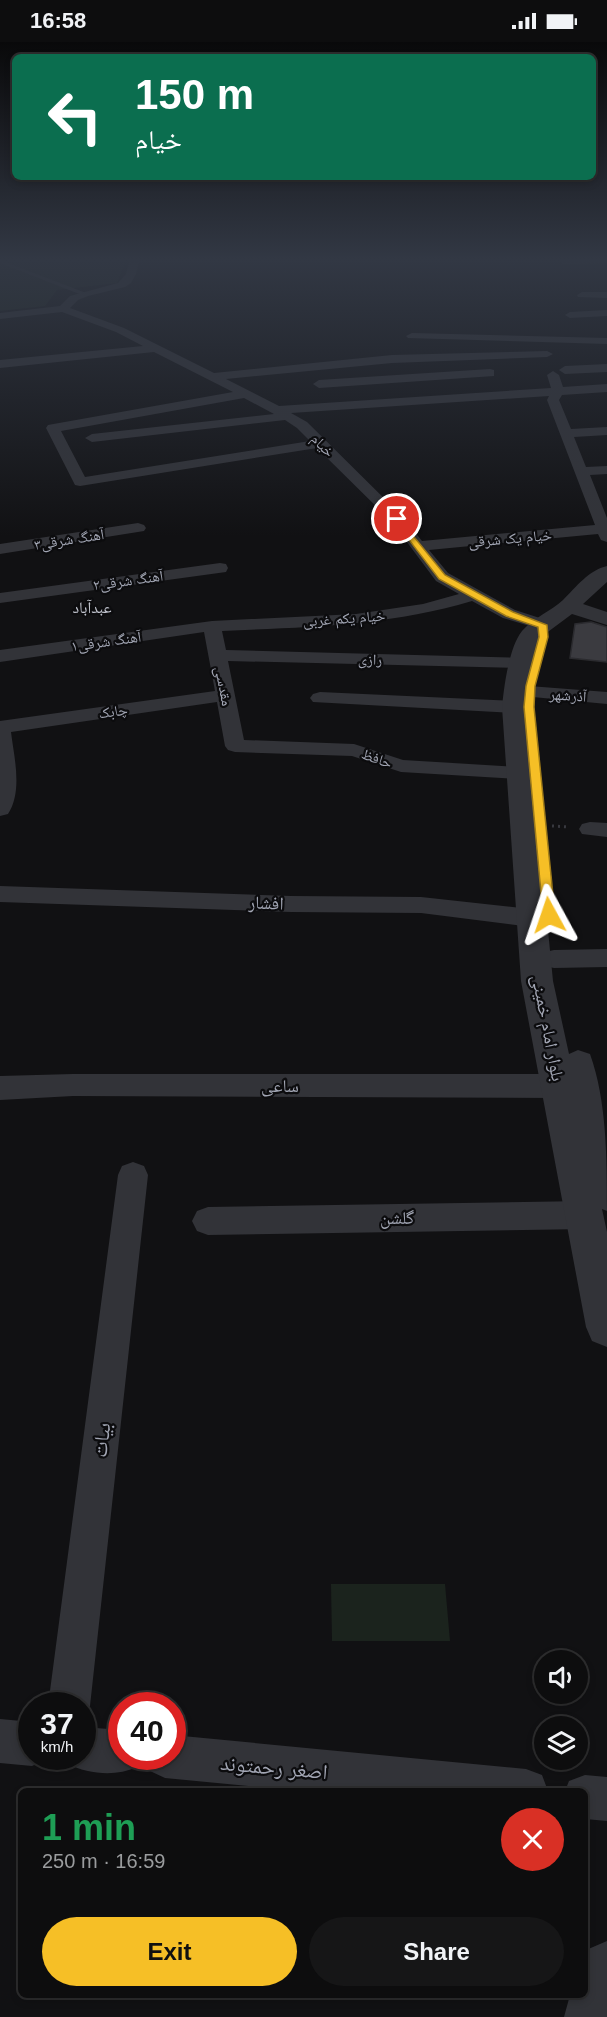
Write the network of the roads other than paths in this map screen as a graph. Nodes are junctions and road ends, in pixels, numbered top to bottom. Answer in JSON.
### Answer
{"nodes":[{"id":1,"x":127,"y":351,"type":"edge"},
{"id":2,"x":164,"y":351,"type":"edge"},
{"id":3,"x":397,"y":351,"type":"edge"},
{"id":4,"x":547,"y":354,"type":"joint"},
{"id":5,"x":392,"y":359,"type":"junction"},
{"id":6,"x":0,"y":364,"type":"edge"},
{"id":7,"x":607,"y":368,"type":"edge"},
{"id":8,"x":565,"y":370,"type":"dead end"},
{"id":9,"x":504,"y":372,"type":"dead end"},
{"id":10,"x":214,"y":377,"type":"junction"},
{"id":11,"x":307,"y":385,"type":"dead end"},
{"id":12,"x":261,"y":388,"type":"dead end"},
{"id":13,"x":607,"y":388,"type":"edge"},
{"id":14,"x":558,"y":391,"type":"junction"},
{"id":15,"x":242,"y":392,"type":"junction"},
{"id":16,"x":283,"y":413,"type":"junction"},
{"id":17,"x":607,"y":431,"type":"edge"},
{"id":18,"x":567,"y":433,"type":"junction"},
{"id":19,"x":72,"y":440,"type":"junction"},
{"id":20,"x":320,"y":443,"type":"junction"},
{"id":21,"x":581,"y":471,"type":"junction"},
{"id":22,"x":607,"y":471,"type":"edge"},
{"id":23,"x":138,"y":528,"type":"dead end"},
{"id":24,"x":605,"y":533,"type":"edge"},
{"id":25,"x":417,"y":546,"type":"junction"},
{"id":26,"x":0,"y":549,"type":"edge"},
{"id":27,"x":220,"y":568,"type":"dead end"},
{"id":28,"x":607,"y":572,"type":"edge"},
{"id":29,"x":473,"y":595,"type":"junction"},
{"id":30,"x":0,"y":597,"type":"edge"},
{"id":31,"x":569,"y":606,"type":"junction"},
{"id":32,"x":607,"y":619,"type":"edge"},
{"id":33,"x":543,"y":625,"type":"junction"},
{"id":34,"x":212,"y":626,"type":"junction"},
{"id":35,"x":218,"y":655,"type":"junction"},
{"id":36,"x":0,"y":656,"type":"edge"},
{"id":37,"x":521,"y":662,"type":"junction"},
{"id":38,"x":227,"y":695,"type":"junction"},
{"id":39,"x":320,"y":698,"type":"dead end"},
{"id":40,"x":607,"y":698,"type":"edge"},
{"id":41,"x":522,"y":700,"type":"junction"},
{"id":42,"x":0,"y":727,"type":"edge"},
{"id":43,"x":235,"y":746,"type":"joint"},
{"id":44,"x":520,"y":773,"type":"junction"},
{"id":45,"x":3,"y":779,"type":"edge"},
{"id":46,"x":0,"y":809,"type":"edge"},
{"id":47,"x":0,"y":894,"type":"edge"},
{"id":48,"x":531,"y":918,"type":"junction"},
{"id":49,"x":607,"y":958,"type":"edge"},
{"id":50,"x":554,"y":959,"type":"junction"},
{"id":51,"x":560,"y":1086,"type":"junction"},
{"id":52,"x":0,"y":1088,"type":"edge"},
{"id":53,"x":599,"y":1117,"type":"edge"},
{"id":54,"x":133,"y":1175,"type":"dead end"},
{"id":55,"x":596,"y":1205,"type":"edge"},
{"id":56,"x":208,"y":1221,"type":"dead end"},
{"id":57,"x":607,"y":1327,"type":"edge"},
{"id":58,"x":71,"y":1692,"type":"edge"},
{"id":59,"x":0,"y":1741,"type":"edge"},
{"id":60,"x":18,"y":1743,"type":"edge"},
{"id":61,"x":186,"y":1758,"type":"edge"},
{"id":62,"x":495,"y":1788,"type":"edge"},
{"id":63,"x":588,"y":1797,"type":"edge"},
{"id":64,"x":607,"y":1799,"type":"edge"},
{"id":65,"x":607,"y":1971,"type":"edge"},
{"id":66,"x":594,"y":2017,"type":"edge"}],
"edges":[{"from":1,"to":6,"type":"street"},
{"from":2,"to":10,"type":"street","name":"خیام"},
{"from":3,"to":5,"type":"street"},
{"from":4,"to":5,"type":"street"},
{"from":4,"to":14,"type":"street"},
{"from":5,"to":10,"type":"street"},
{"from":7,"to":8,"type":"street"},
{"from":9,"to":11,"type":"street"},
{"from":10,"to":15,"type":"street","name":"خیام"},
{"from":12,"to":15,"type":"street"},
{"from":13,"to":14,"type":"street"},
{"from":14,"to":16,"type":"street"},
{"from":14,"to":18,"type":"street"},
{"from":15,"to":16,"type":"street","name":"خیام"},
{"from":15,"to":19,"type":"street"},
{"from":16,"to":19,"type":"street"},
{"from":16,"to":20,"type":"street","name":"خیام"},
{"from":17,"to":18,"type":"street"},
{"from":18,"to":21,"type":"street"},
{"from":19,"to":20,"type":"street"},
{"from":20,"to":25,"type":"street","name":"خیام"},
{"from":21,"to":22,"type":"street"},
{"from":21,"to":24,"type":"street"},
{"from":23,"to":26,"type":"street","name":"آهنگ شرقی۳"},
{"from":24,"to":25,"type":"street","name":"خیام یک شرقی"},
{"from":25,"to":29,"type":"street","name":"خیام"},
{"from":27,"to":30,"type":"street","name":"آهنگ شرقی۲"},
{"from":28,"to":31,"type":"street","name":"بلوار امام خمینی"},
{"from":29,"to":33,"type":"street","name":"خیام"},
{"from":29,"to":34,"type":"street","name":"خیام یکم غربی"},
{"from":31,"to":32,"type":"street"},
{"from":31,"to":33,"type":"street","name":"بلوار امام خمینی"},
{"from":33,"to":37,"type":"street","name":"بلوار امام خمینی"},
{"from":33,"to":41,"type":"street","name":"بلوار امام خمینی"},
{"from":34,"to":35,"type":"street","name":"مقدسی"},
{"from":34,"to":36,"type":"street","name":"آهنگ شرقی۱"},
{"from":35,"to":37,"type":"street","name":"رازی"},
{"from":35,"to":38,"type":"street","name":"مقدسی"},
{"from":37,"to":41,"type":"street","name":"بلوار امام خمینی"},
{"from":38,"to":42,"type":"street","name":"چابک"},
{"from":38,"to":43,"type":"street","name":"مقدسی"},
{"from":39,"to":41,"type":"street","name":"آذرشهر"},
{"from":40,"to":41,"type":"street","name":"آذرشهر"},
{"from":41,"to":44,"type":"street","name":"بلوار امام خمینی"},
{"from":41,"to":50,"type":"street","name":"بلوار امام خمینی"},
{"from":42,"to":45,"type":"street"},
{"from":43,"to":44,"type":"street","name":"حافظ"},
{"from":44,"to":48,"type":"street","name":"بلوار امام خمینی"},
{"from":45,"to":46,"type":"street"},
{"from":47,"to":48,"type":"street","name":"افشار"},
{"from":48,"to":51,"type":"street","name":"بلوار امام خمینی"},
{"from":49,"to":50,"type":"street"},
{"from":50,"to":53,"type":"street","name":"بلوار امام خمینی"},
{"from":51,"to":52,"type":"street","name":"ساعی"},
{"from":51,"to":55,"type":"street","name":"بلوار امام خمینی"},
{"from":53,"to":55,"type":"street","name":"بلوار امام خمینی"},
{"from":54,"to":58,"type":"street","name":"بیات"},
{"from":55,"to":56,"type":"street","name":"گلشن"},
{"from":55,"to":57,"type":"street","name":"بلوار امام خمینی"},
{"from":59,"to":60,"type":"street"},
{"from":61,"to":62,"type":"street","name":"اصغر رحمتوند"},
{"from":63,"to":64,"type":"street"},
{"from":65,"to":66,"type":"street"}]}
